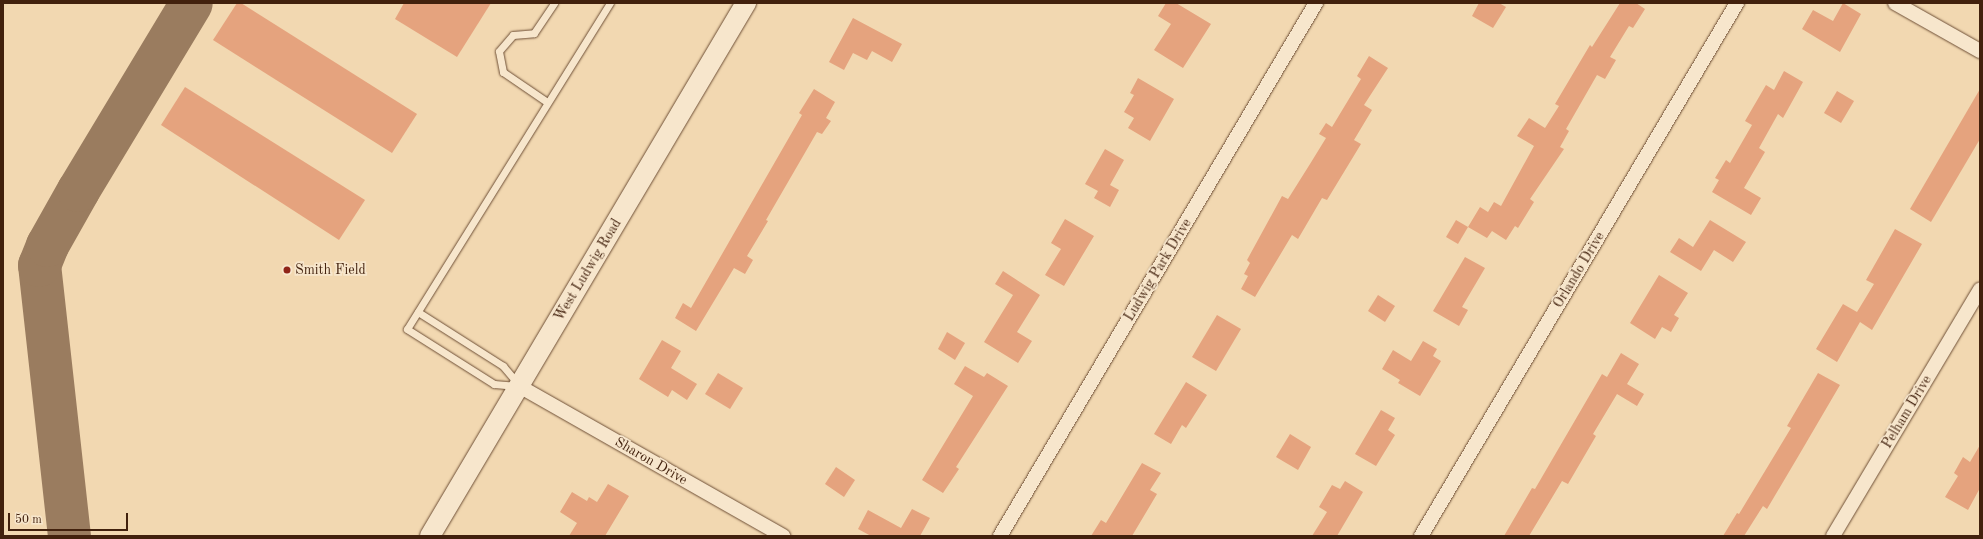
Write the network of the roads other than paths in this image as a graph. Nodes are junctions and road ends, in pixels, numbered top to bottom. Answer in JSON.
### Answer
{"nodes":[{"id":1,"x":554,"y":3,"type":"edge"},
{"id":2,"x":610,"y":3,"type":"edge"},
{"id":3,"x":746,"y":3,"type":"edge"},
{"id":4,"x":1316,"y":3,"type":"edge"},
{"id":5,"x":1737,"y":3,"type":"edge"},
{"id":6,"x":1895,"y":3,"type":"edge"},
{"id":7,"x":1980,"y":51,"type":"edge"},
{"id":8,"x":547,"y":102,"type":"junction"},
{"id":9,"x":1980,"y":289,"type":"edge"},
{"id":10,"x":418,"y":312,"type":"junction"},
{"id":11,"x":519,"y":386,"type":"junction"},
{"id":12,"x":430,"y":536,"type":"edge"},
{"id":13,"x":783,"y":536,"type":"edge"},
{"id":14,"x":1000,"y":536,"type":"edge"},
{"id":15,"x":1421,"y":536,"type":"edge"},
{"id":16,"x":1833,"y":536,"type":"edge"}],
"edges":[{"from":1,"to":8,"type":"lane"},
{"from":2,"to":8,"type":"lane"},
{"from":3,"to":11,"type":"main road","name":"West Ludwig Road"},
{"from":4,"to":14,"type":"street","name":"Ludwig Park Drive"},
{"from":5,"to":15,"type":"street","name":"Orlando Drive"},
{"from":6,"to":7,"type":"street"},
{"from":8,"to":10,"type":"lane"},
{"from":9,"to":16,"type":"street","name":"Pelham Drive"},
{"from":10,"to":11,"type":"lane"},
{"from":10,"to":11,"type":"lane"},
{"from":11,"to":12,"type":"main road","name":"West Ludwig Road"},
{"from":11,"to":13,"type":"street","name":"Sharon Drive"}]}
